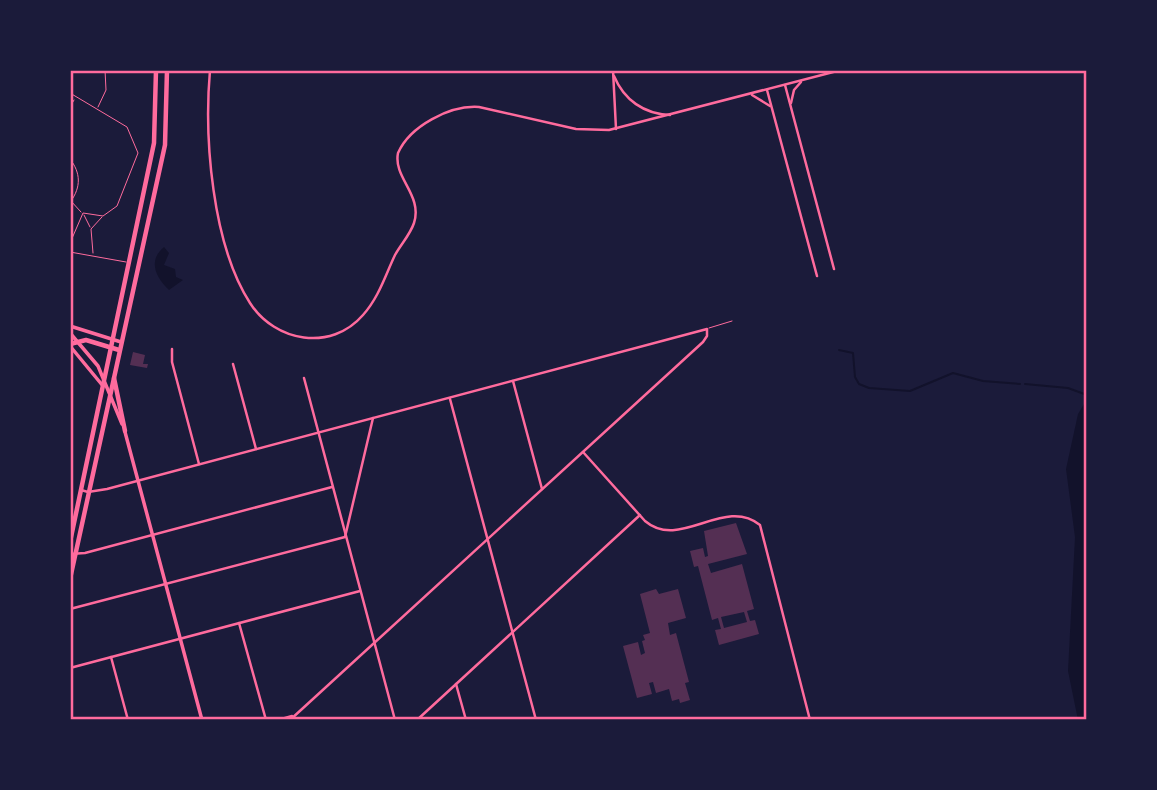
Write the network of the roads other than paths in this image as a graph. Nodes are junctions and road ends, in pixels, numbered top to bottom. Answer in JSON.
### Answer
{"nodes":[{"id":1,"x":105,"y":70,"type":"edge"},
{"id":2,"x":156,"y":70,"type":"edge"},
{"id":3,"x":167,"y":70,"type":"edge"},
{"id":4,"x":210,"y":70,"type":"edge"},
{"id":5,"x":613,"y":70,"type":"edge"},
{"id":6,"x":841,"y":70,"type":"edge"},
{"id":7,"x":614,"y":76,"type":"junction"},
{"id":8,"x":804,"y":80,"type":"junction"},
{"id":9,"x":785,"y":85,"type":"junction"},
{"id":10,"x":767,"y":90,"type":"junction"},
{"id":11,"x":70,"y":93,"type":"edge"},
{"id":12,"x":749,"y":94,"type":"junction"},
{"id":13,"x":75,"y":97,"type":"junction"},
{"id":14,"x":791,"y":106,"type":"junction"},
{"id":15,"x":70,"y":107,"type":"edge"},
{"id":16,"x":96,"y":108,"type":"junction"},
{"id":17,"x":773,"y":110,"type":"junction"},
{"id":18,"x":674,"y":115,"type":"junction"},
{"id":19,"x":616,"y":129,"type":"junction"},
{"id":20,"x":70,"y":159,"type":"edge"},
{"id":21,"x":71,"y":201,"type":"edge"},
{"id":22,"x":83,"y":213,"type":"junction"},
{"id":23,"x":103,"y":216,"type":"junction"},
{"id":24,"x":91,"y":229,"type":"junction"},
{"id":25,"x":70,"y":243,"type":"edge"},
{"id":26,"x":132,"y":250,"type":"junction"},
{"id":27,"x":70,"y":252,"type":"edge"},
{"id":28,"x":140,"y":252,"type":"junction"},
{"id":29,"x":94,"y":255,"type":"junction"},
{"id":30,"x":129,"y":262,"type":"junction"},
{"id":31,"x":834,"y":269,"type":"dead end"},
{"id":32,"x":127,"y":273,"type":"junction"},
{"id":33,"x":135,"y":275,"type":"junction"},
{"id":34,"x":817,"y":276,"type":"dead end"},
{"id":35,"x":732,"y":321,"type":"dead end"},
{"id":36,"x":70,"y":326,"type":"edge"},
{"id":37,"x":707,"y":329,"type":"junction"},
{"id":38,"x":70,"y":333,"type":"edge"},
{"id":39,"x":112,"y":340,"type":"junction"},
{"id":40,"x":79,"y":341,"type":"junction"},
{"id":41,"x":121,"y":342,"type":"junction"},
{"id":42,"x":70,"y":345,"type":"edge"},
{"id":43,"x":110,"y":347,"type":"junction"},
{"id":44,"x":172,"y":349,"type":"dead end"},
{"id":45,"x":120,"y":350,"type":"junction"},
{"id":46,"x":233,"y":364,"type":"dead end"},
{"id":47,"x":114,"y":377,"type":"junction"},
{"id":48,"x":304,"y":378,"type":"dead end"},
{"id":49,"x":103,"y":381,"type":"junction"},
{"id":50,"x":513,"y":381,"type":"junction"},
{"id":51,"x":110,"y":397,"type":"junction"},
{"id":52,"x":450,"y":397,"type":"junction"},
{"id":53,"x":373,"y":418,"type":"junction"},
{"id":54,"x":125,"y":431,"type":"junction"},
{"id":55,"x":318,"y":433,"type":"junction"},
{"id":56,"x":256,"y":449,"type":"junction"},
{"id":57,"x":583,"y":452,"type":"junction"},
{"id":58,"x":199,"y":464,"type":"junction"},
{"id":59,"x":138,"y":480,"type":"junction"},
{"id":60,"x":332,"y":487,"type":"junction"},
{"id":61,"x":542,"y":489,"type":"junction"},
{"id":62,"x":81,"y":490,"type":"junction"},
{"id":63,"x":88,"y":492,"type":"junction"},
{"id":64,"x":640,"y":515,"type":"junction"},
{"id":65,"x":72,"y":518,"type":"edge"},
{"id":66,"x":82,"y":521,"type":"junction"},
{"id":67,"x":153,"y":535,"type":"junction"},
{"id":68,"x":345,"y":537,"type":"junction"},
{"id":69,"x":488,"y":539,"type":"junction"},
{"id":70,"x":70,"y":542,"type":"edge"},
{"id":71,"x":73,"y":554,"type":"edge"},
{"id":72,"x":70,"y":579,"type":"edge"},
{"id":73,"x":166,"y":585,"type":"junction"},
{"id":74,"x":360,"y":591,"type":"junction"},
{"id":75,"x":70,"y":609,"type":"edge"},
{"id":76,"x":239,"y":623,"type":"junction"},
{"id":77,"x":513,"y":632,"type":"junction"},
{"id":78,"x":180,"y":639,"type":"junction"},
{"id":79,"x":374,"y":644,"type":"junction"},
{"id":80,"x":111,"y":657,"type":"junction"},
{"id":81,"x":70,"y":668,"type":"edge"},
{"id":82,"x":456,"y":684,"type":"junction"},
{"id":83,"x":295,"y":715,"type":"junction"},
{"id":84,"x":128,"y":720,"type":"edge"},
{"id":85,"x":202,"y":720,"type":"edge"},
{"id":86,"x":266,"y":720,"type":"edge"},
{"id":87,"x":278,"y":720,"type":"edge"},
{"id":88,"x":290,"y":720,"type":"edge"},
{"id":89,"x":395,"y":720,"type":"edge"},
{"id":90,"x":417,"y":720,"type":"edge"},
{"id":91,"x":466,"y":720,"type":"edge"},
{"id":92,"x":536,"y":720,"type":"edge"},
{"id":93,"x":810,"y":720,"type":"edge"}],
"edges":[{"from":1,"to":16,"type":"lane"},
{"from":2,"to":26,"type":"main road"},
{"from":3,"to":28,"type":"main road"},
{"from":4,"to":19,"type":"street"},
{"from":5,"to":7,"type":"street"},
{"from":6,"to":8,"type":"street"},
{"from":7,"to":18,"type":"street"},
{"from":7,"to":19,"type":"street"},
{"from":8,"to":9,"type":"street"},
{"from":8,"to":14,"type":"street"},
{"from":9,"to":10,"type":"street"},
{"from":9,"to":14,"type":"street"},
{"from":10,"to":12,"type":"street"},
{"from":10,"to":17,"type":"street"},
{"from":11,"to":13,"type":"lane"},
{"from":12,"to":17,"type":"street"},
{"from":12,"to":18,"type":"street"},
{"from":13,"to":15,"type":"lane"},
{"from":13,"to":16,"type":"lane"},
{"from":14,"to":31,"type":"street"},
{"from":16,"to":23,"type":"lane"},
{"from":17,"to":34,"type":"street"},
{"from":18,"to":19,"type":"street"},
{"from":20,"to":21,"type":"lane"},
{"from":21,"to":22,"type":"lane"},
{"from":22,"to":23,"type":"lane"},
{"from":22,"to":24,"type":"lane"},
{"from":22,"to":25,"type":"lane"},
{"from":23,"to":24,"type":"lane"},
{"from":24,"to":29,"type":"lane"},
{"from":26,"to":28,"type":"main road"},
{"from":26,"to":30,"type":"main road"},
{"from":27,"to":29,"type":"lane"},
{"from":28,"to":33,"type":"main road"},
{"from":29,"to":30,"type":"lane"},
{"from":30,"to":32,"type":"main road"},
{"from":32,"to":33,"type":"main road"},
{"from":32,"to":39,"type":"main road"},
{"from":33,"to":41,"type":"main road"},
{"from":35,"to":37,"type":"lane"},
{"from":36,"to":39,"type":"main road"},
{"from":37,"to":50,"type":"street"},
{"from":37,"to":57,"type":"street"},
{"from":38,"to":40,"type":"main road"},
{"from":39,"to":41,"type":"main road"},
{"from":39,"to":43,"type":"main road"},
{"from":40,"to":42,"type":"main road"},
{"from":40,"to":43,"type":"main road"},
{"from":40,"to":49,"type":"main road"},
{"from":41,"to":45,"type":"main road"},
{"from":42,"to":49,"type":"main road"},
{"from":43,"to":45,"type":"main road"},
{"from":43,"to":49,"type":"main road"},
{"from":44,"to":58,"type":"street"},
{"from":45,"to":47,"type":"main road"},
{"from":46,"to":56,"type":"street"},
{"from":47,"to":51,"type":"main road"},
{"from":47,"to":54,"type":"main road"},
{"from":48,"to":55,"type":"street"},
{"from":49,"to":51,"type":"main road"},
{"from":49,"to":62,"type":"main road"},
{"from":50,"to":52,"type":"street"},
{"from":50,"to":61,"type":"street"},
{"from":51,"to":54,"type":"main road"},
{"from":51,"to":63,"type":"main road"},
{"from":52,"to":53,"type":"street"},
{"from":52,"to":69,"type":"street"},
{"from":53,"to":55,"type":"street"},
{"from":53,"to":68,"type":"street"},
{"from":54,"to":59,"type":"main road"},
{"from":55,"to":56,"type":"street"},
{"from":55,"to":60,"type":"street"},
{"from":56,"to":58,"type":"street"},
{"from":57,"to":61,"type":"street"},
{"from":57,"to":64,"type":"street"},
{"from":58,"to":59,"type":"street"},
{"from":59,"to":63,"type":"street"},
{"from":59,"to":67,"type":"main road"},
{"from":60,"to":67,"type":"street"},
{"from":60,"to":68,"type":"street"},
{"from":61,"to":69,"type":"street"},
{"from":62,"to":63,"type":"street"},
{"from":62,"to":65,"type":"main road"},
{"from":63,"to":66,"type":"main road"},
{"from":64,"to":77,"type":"street"},
{"from":64,"to":93,"type":"street"},
{"from":65,"to":66,"type":"street"},
{"from":65,"to":70,"type":"main road"},
{"from":66,"to":71,"type":"main road"},
{"from":67,"to":71,"type":"street"},
{"from":67,"to":73,"type":"main road"},
{"from":68,"to":73,"type":"street"},
{"from":68,"to":74,"type":"street"},
{"from":69,"to":77,"type":"street"},
{"from":69,"to":79,"type":"street"},
{"from":71,"to":72,"type":"main road"},
{"from":73,"to":75,"type":"street"},
{"from":73,"to":78,"type":"main road"},
{"from":74,"to":76,"type":"street"},
{"from":74,"to":79,"type":"street"},
{"from":76,"to":78,"type":"street"},
{"from":76,"to":86,"type":"street"},
{"from":77,"to":82,"type":"street"},
{"from":77,"to":92,"type":"street"},
{"from":78,"to":80,"type":"street"},
{"from":78,"to":85,"type":"main road"},
{"from":79,"to":83,"type":"street"},
{"from":79,"to":89,"type":"street"},
{"from":80,"to":81,"type":"street"},
{"from":80,"to":84,"type":"street"},
{"from":82,"to":90,"type":"street"},
{"from":82,"to":91,"type":"street"},
{"from":83,"to":87,"type":"street"},
{"from":83,"to":88,"type":"street"}]}
